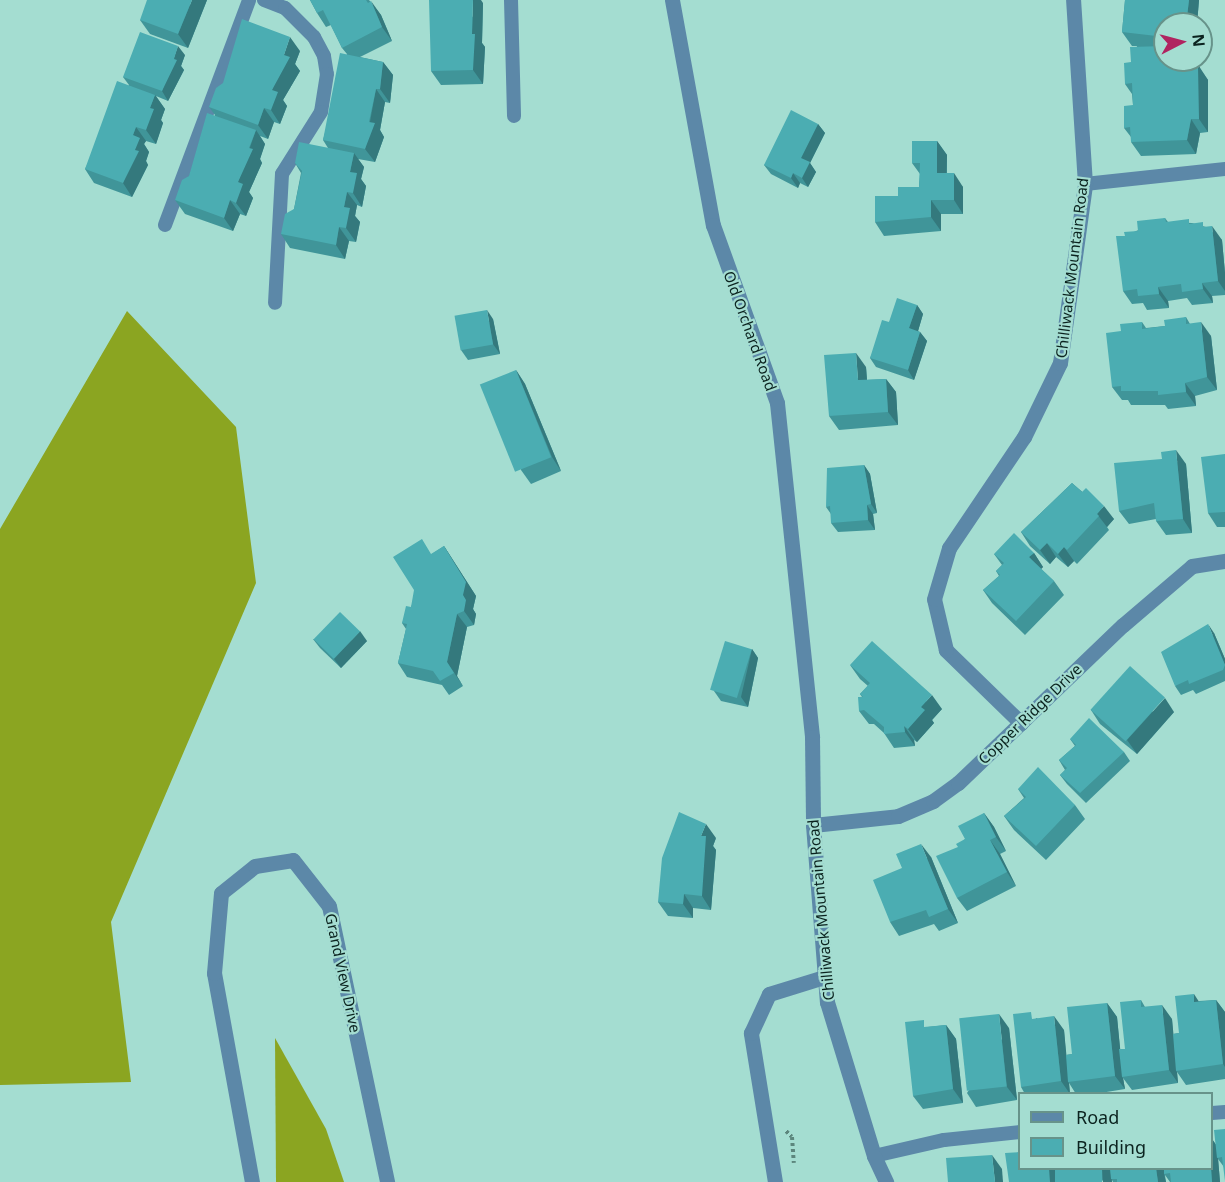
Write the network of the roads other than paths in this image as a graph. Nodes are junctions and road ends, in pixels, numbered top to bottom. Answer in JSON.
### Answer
{"nodes":[{"id":1,"x":249,"y":0,"type":"edge"},
{"id":2,"x":264,"y":0,"type":"edge"},
{"id":3,"x":511,"y":0,"type":"edge"},
{"id":4,"x":672,"y":0,"type":"edge"},
{"id":5,"x":1073,"y":0,"type":"edge"},
{"id":6,"x":514,"y":116,"type":"dead end"},
{"id":7,"x":1225,"y":169,"type":"edge"},
{"id":8,"x":1085,"y":184,"type":"junction"},
{"id":9,"x":165,"y":225,"type":"dead end"},
{"id":10,"x":275,"y":303,"type":"dead end"},
{"id":11,"x":1225,"y":561,"type":"edge"},
{"id":12,"x":1021,"y":723,"type":"junction"},
{"id":13,"x":812,"y":737,"type":"joint"},
{"id":14,"x":813,"y":825,"type":"junction"},
{"id":15,"x":824,"y":977,"type":"junction"},
{"id":16,"x":1018,"y":1132,"type":"edge"},
{"id":17,"x":874,"y":1156,"type":"junction"},
{"id":18,"x":252,"y":1182,"type":"edge"},
{"id":19,"x":387,"y":1182,"type":"edge"},
{"id":20,"x":775,"y":1182,"type":"edge"},
{"id":21,"x":886,"y":1182,"type":"edge"}],
"edges":[{"from":1,"to":9,"type":"lane"},
{"from":2,"to":10,"type":"lane"},
{"from":3,"to":6,"type":"lane"},
{"from":4,"to":13,"type":"street","name":"Old Orchard Road"},
{"from":5,"to":8,"type":"street","name":"Chilliwack Mountain Road"},
{"from":7,"to":8,"type":"lane"},
{"from":8,"to":12,"type":"street","name":"Chilliwack Mountain Road"},
{"from":11,"to":12,"type":"street","name":"Copper Ridge Drive"},
{"from":12,"to":14,"type":"street","name":"Copper Ridge Drive"},
{"from":13,"to":14,"type":"street","name":"Chilliwack Mountain Road"},
{"from":14,"to":15,"type":"street","name":"Chilliwack Mountain Road"},
{"from":15,"to":17,"type":"street","name":"Chilliwack Mountain Road"},
{"from":15,"to":20,"type":"street"},
{"from":16,"to":17,"type":"lane"},
{"from":17,"to":21,"type":"street","name":"Chilliwack Mountain Road"},
{"from":18,"to":19,"type":"street","name":"Grand View Drive"}]}
